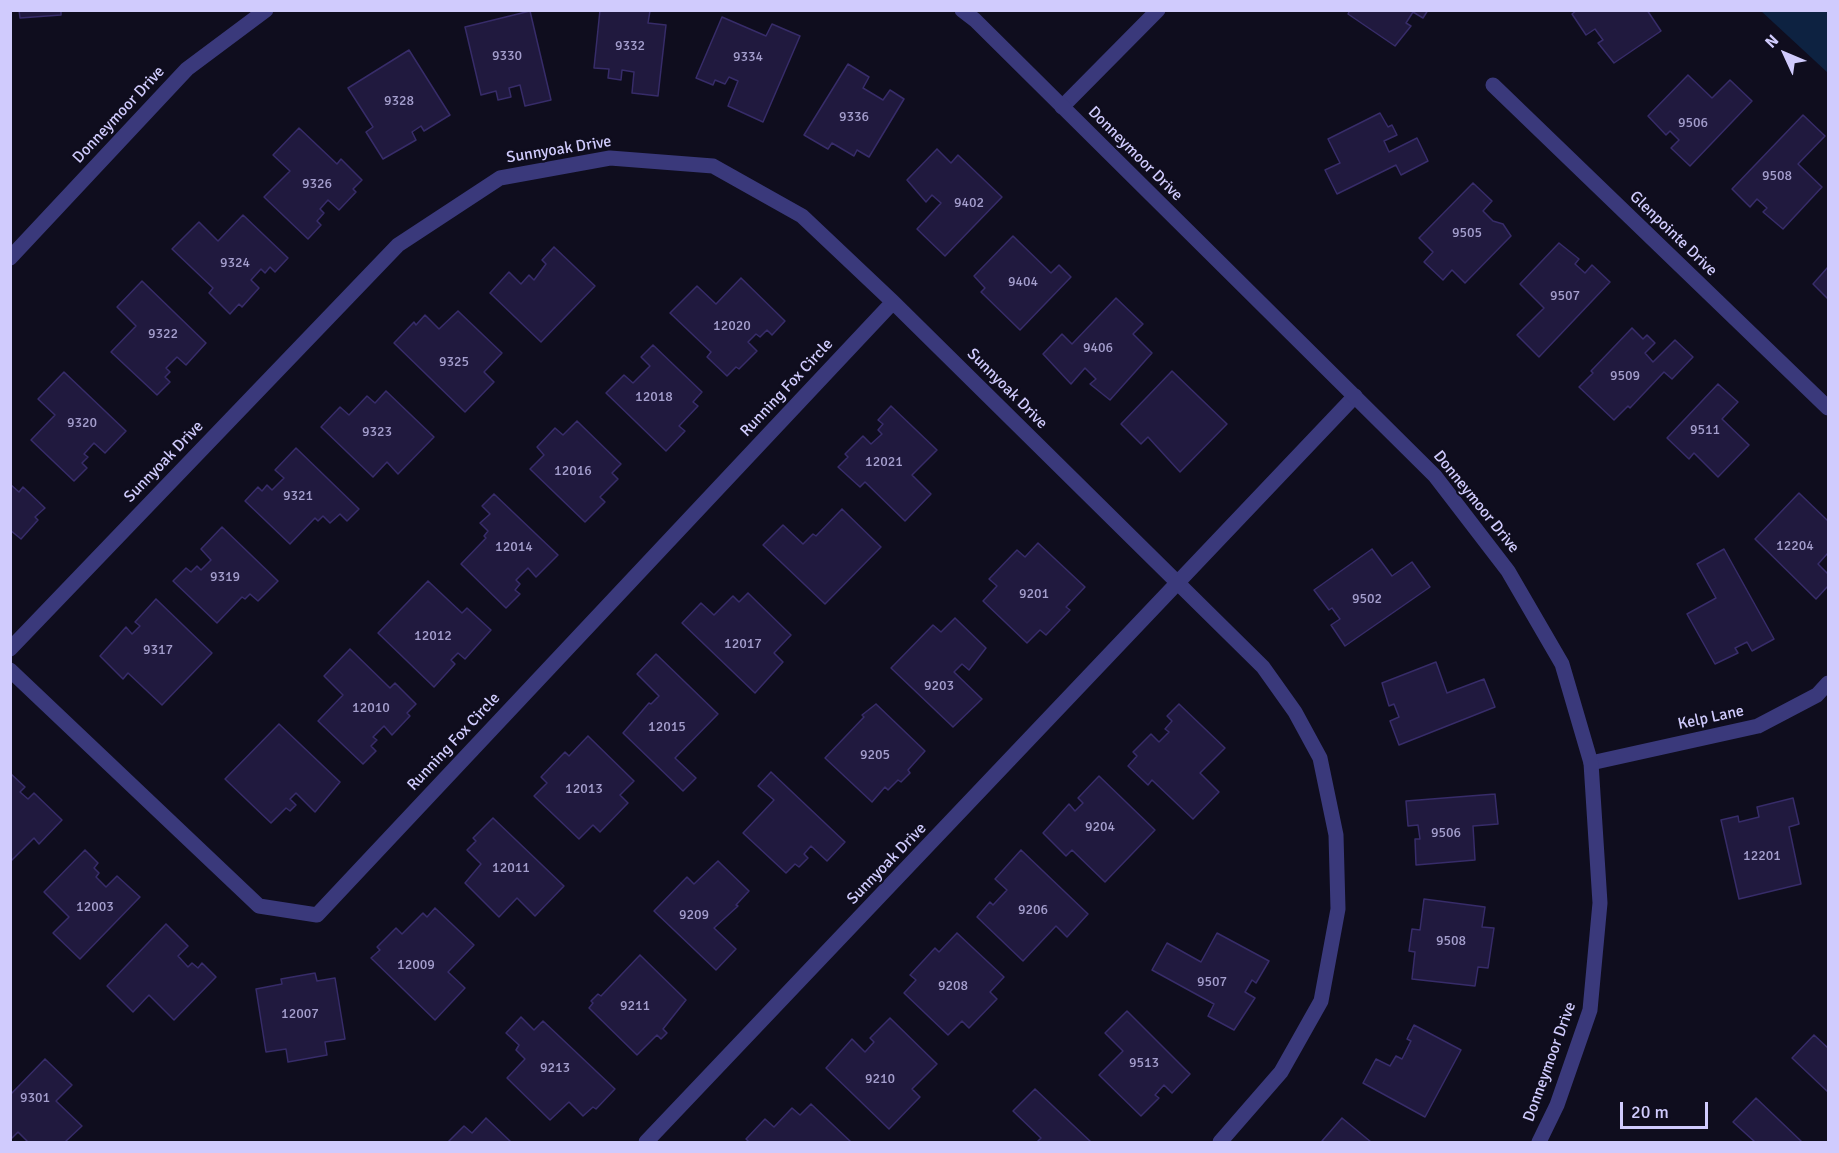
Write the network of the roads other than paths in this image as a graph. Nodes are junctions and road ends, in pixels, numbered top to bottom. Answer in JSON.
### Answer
{"nodes":[{"id":1,"x":266,"y":10,"type":"edge"},
{"id":2,"x":962,"y":10,"type":"edge"},
{"id":3,"x":1158,"y":10,"type":"edge"},
{"id":4,"x":1493,"y":85,"type":"dead end"},
{"id":5,"x":1062,"y":107,"type":"junction"},
{"id":6,"x":10,"y":258,"type":"edge"},
{"id":7,"x":893,"y":302,"type":"junction"},
{"id":8,"x":1355,"y":396,"type":"junction"},
{"id":9,"x":1828,"y":408,"type":"edge"},
{"id":10,"x":1179,"y":584,"type":"junction"},
{"id":11,"x":10,"y":649,"type":"edge"},
{"id":12,"x":10,"y":670,"type":"edge"},
{"id":13,"x":1828,"y":683,"type":"edge"},
{"id":14,"x":1590,"y":763,"type":"junction"},
{"id":15,"x":646,"y":1143,"type":"edge"},
{"id":16,"x":1220,"y":1143,"type":"edge"},
{"id":17,"x":1539,"y":1143,"type":"edge"}],
"edges":[{"from":1,"to":6,"type":"street","name":"Donneymoor Drive"},
{"from":2,"to":5,"type":"street","name":"Donneymoor Drive"},
{"from":3,"to":5,"type":"street"},
{"from":4,"to":9,"type":"street","name":"Glenpointe Drive"},
{"from":5,"to":8,"type":"street","name":"Donneymoor Drive"},
{"from":7,"to":10,"type":"street","name":"Sunnyoak Drive"},
{"from":7,"to":11,"type":"street","name":"Sunnyoak Drive"},
{"from":7,"to":12,"type":"street","name":"Running Fox Circle"},
{"from":8,"to":10,"type":"street","name":"Sunnyoak Drive"},
{"from":8,"to":14,"type":"street","name":"Donneymoor Drive"},
{"from":10,"to":15,"type":"street","name":"Sunnyoak Drive"},
{"from":10,"to":16,"type":"street","name":"Sunnyoak Drive"},
{"from":13,"to":14,"type":"street","name":"Kelp Lane"},
{"from":14,"to":17,"type":"street","name":"Donneymoor Drive"}]}
